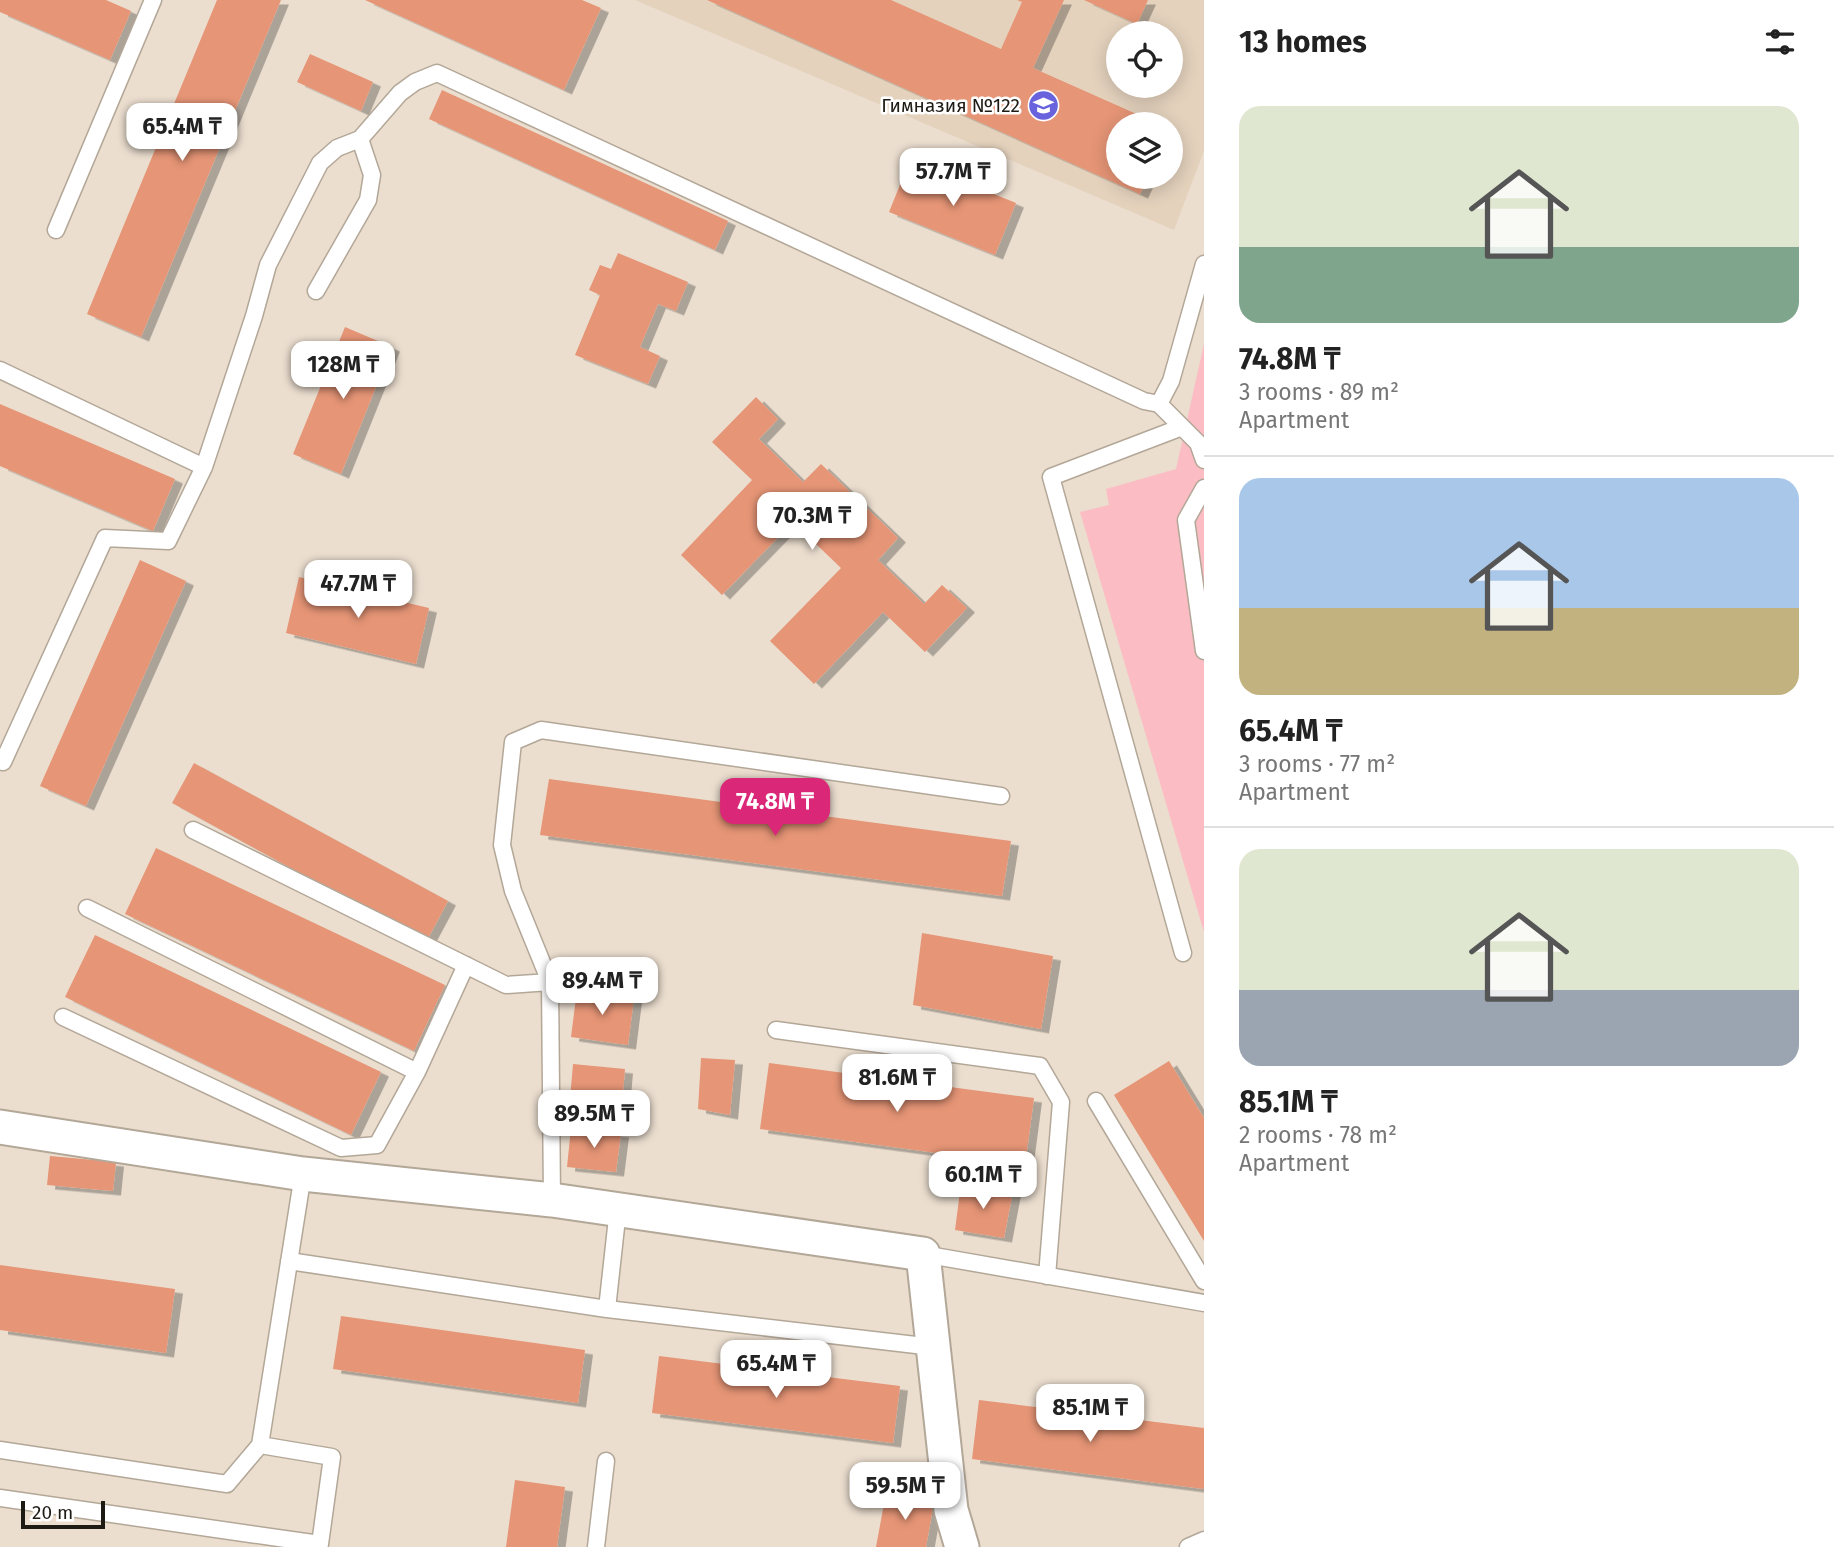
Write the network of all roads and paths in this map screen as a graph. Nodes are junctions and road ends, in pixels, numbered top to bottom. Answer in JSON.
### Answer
{"nodes":[{"id":1,"x":153,"y":0,"type":"edge"},
{"id":2,"x":360,"y":139,"type":"junction"},
{"id":3,"x":56,"y":230,"type":"dead end"},
{"id":4,"x":1204,"y":264,"type":"edge"},
{"id":5,"x":316,"y":291,"type":"dead end"},
{"id":6,"x":0,"y":370,"type":"edge"},
{"id":7,"x":1159,"y":404,"type":"junction"},
{"id":8,"x":1182,"y":427,"type":"junction"},
{"id":9,"x":1204,"y":460,"type":"edge"},
{"id":10,"x":204,"y":467,"type":"junction"},
{"id":11,"x":1204,"y":488,"type":"edge"},
{"id":12,"x":1204,"y":651,"type":"edge"},
{"id":13,"x":3,"y":762,"type":"dead end"},
{"id":14,"x":1001,"y":796,"type":"dead end"},
{"id":15,"x":193,"y":830,"type":"dead end"},
{"id":16,"x":87,"y":908,"type":"dead end"},
{"id":17,"x":1183,"y":953,"type":"dead end"},
{"id":18,"x":466,"y":965,"type":"junction"},
{"id":19,"x":550,"y":982,"type":"junction"},
{"id":20,"x":63,"y":1017,"type":"dead end"},
{"id":21,"x":776,"y":1030,"type":"dead end"},
{"id":22,"x":417,"y":1072,"type":"junction"},
{"id":23,"x":1096,"y":1101,"type":"dead end"},
{"id":24,"x":0,"y":1127,"type":"edge"},
{"id":25,"x":303,"y":1174,"type":"junction"},
{"id":26,"x":552,"y":1200,"type":"junction"},
{"id":27,"x":618,"y":1209,"type":"junction"},
{"id":28,"x":923,"y":1254,"type":"junction"},
{"id":29,"x":289,"y":1261,"type":"junction"},
{"id":30,"x":1047,"y":1276,"type":"junction"},
{"id":31,"x":1204,"y":1281,"type":"edge"},
{"id":32,"x":1204,"y":1303,"type":"edge"},
{"id":33,"x":607,"y":1309,"type":"junction"},
{"id":34,"x":933,"y":1347,"type":"junction"},
{"id":35,"x":260,"y":1445,"type":"junction"},
{"id":36,"x":0,"y":1450,"type":"edge"},
{"id":37,"x":606,"y":1461,"type":"dead end"},
{"id":38,"x":0,"y":1498,"type":"edge"},
{"id":39,"x":1204,"y":1540,"type":"edge"},
{"id":40,"x":596,"y":1547,"type":"edge"},
{"id":41,"x":962,"y":1547,"type":"edge"},
{"id":42,"x":1188,"y":1547,"type":"edge"}],
"edges":[{"from":1,"to":3,"type":"lane"},
{"from":2,"to":5,"type":"lane"},
{"from":2,"to":7,"type":"lane"},
{"from":2,"to":10,"type":"lane"},
{"from":4,"to":7,"type":"lane"},
{"from":6,"to":10,"type":"lane"},
{"from":7,"to":8,"type":"lane"},
{"from":8,"to":9,"type":"lane"},
{"from":8,"to":17,"type":"lane"},
{"from":10,"to":13,"type":"lane"},
{"from":11,"to":12,"type":"lane"},
{"from":14,"to":19,"type":"lane"},
{"from":15,"to":18,"type":"lane"},
{"from":16,"to":22,"type":"lane"},
{"from":18,"to":19,"type":"lane"},
{"from":18,"to":22,"type":"lane"},
{"from":19,"to":26,"type":"lane"},
{"from":20,"to":22,"type":"lane"},
{"from":21,"to":30,"type":"lane"},
{"from":23,"to":31,"type":"lane"},
{"from":24,"to":25,"type":"street"},
{"from":25,"to":26,"type":"street"},
{"from":25,"to":29,"type":"lane"},
{"from":26,"to":27,"type":"street"},
{"from":27,"to":28,"type":"street"},
{"from":27,"to":33,"type":"lane"},
{"from":28,"to":30,"type":"lane"},
{"from":28,"to":34,"type":"street"},
{"from":29,"to":33,"type":"lane"},
{"from":29,"to":35,"type":"lane"},
{"from":30,"to":32,"type":"lane"},
{"from":33,"to":34,"type":"lane"},
{"from":34,"to":41,"type":"street"},
{"from":35,"to":36,"type":"lane"},
{"from":35,"to":38,"type":"lane"},
{"from":37,"to":40,"type":"lane"},
{"from":39,"to":42,"type":"lane"}]}
